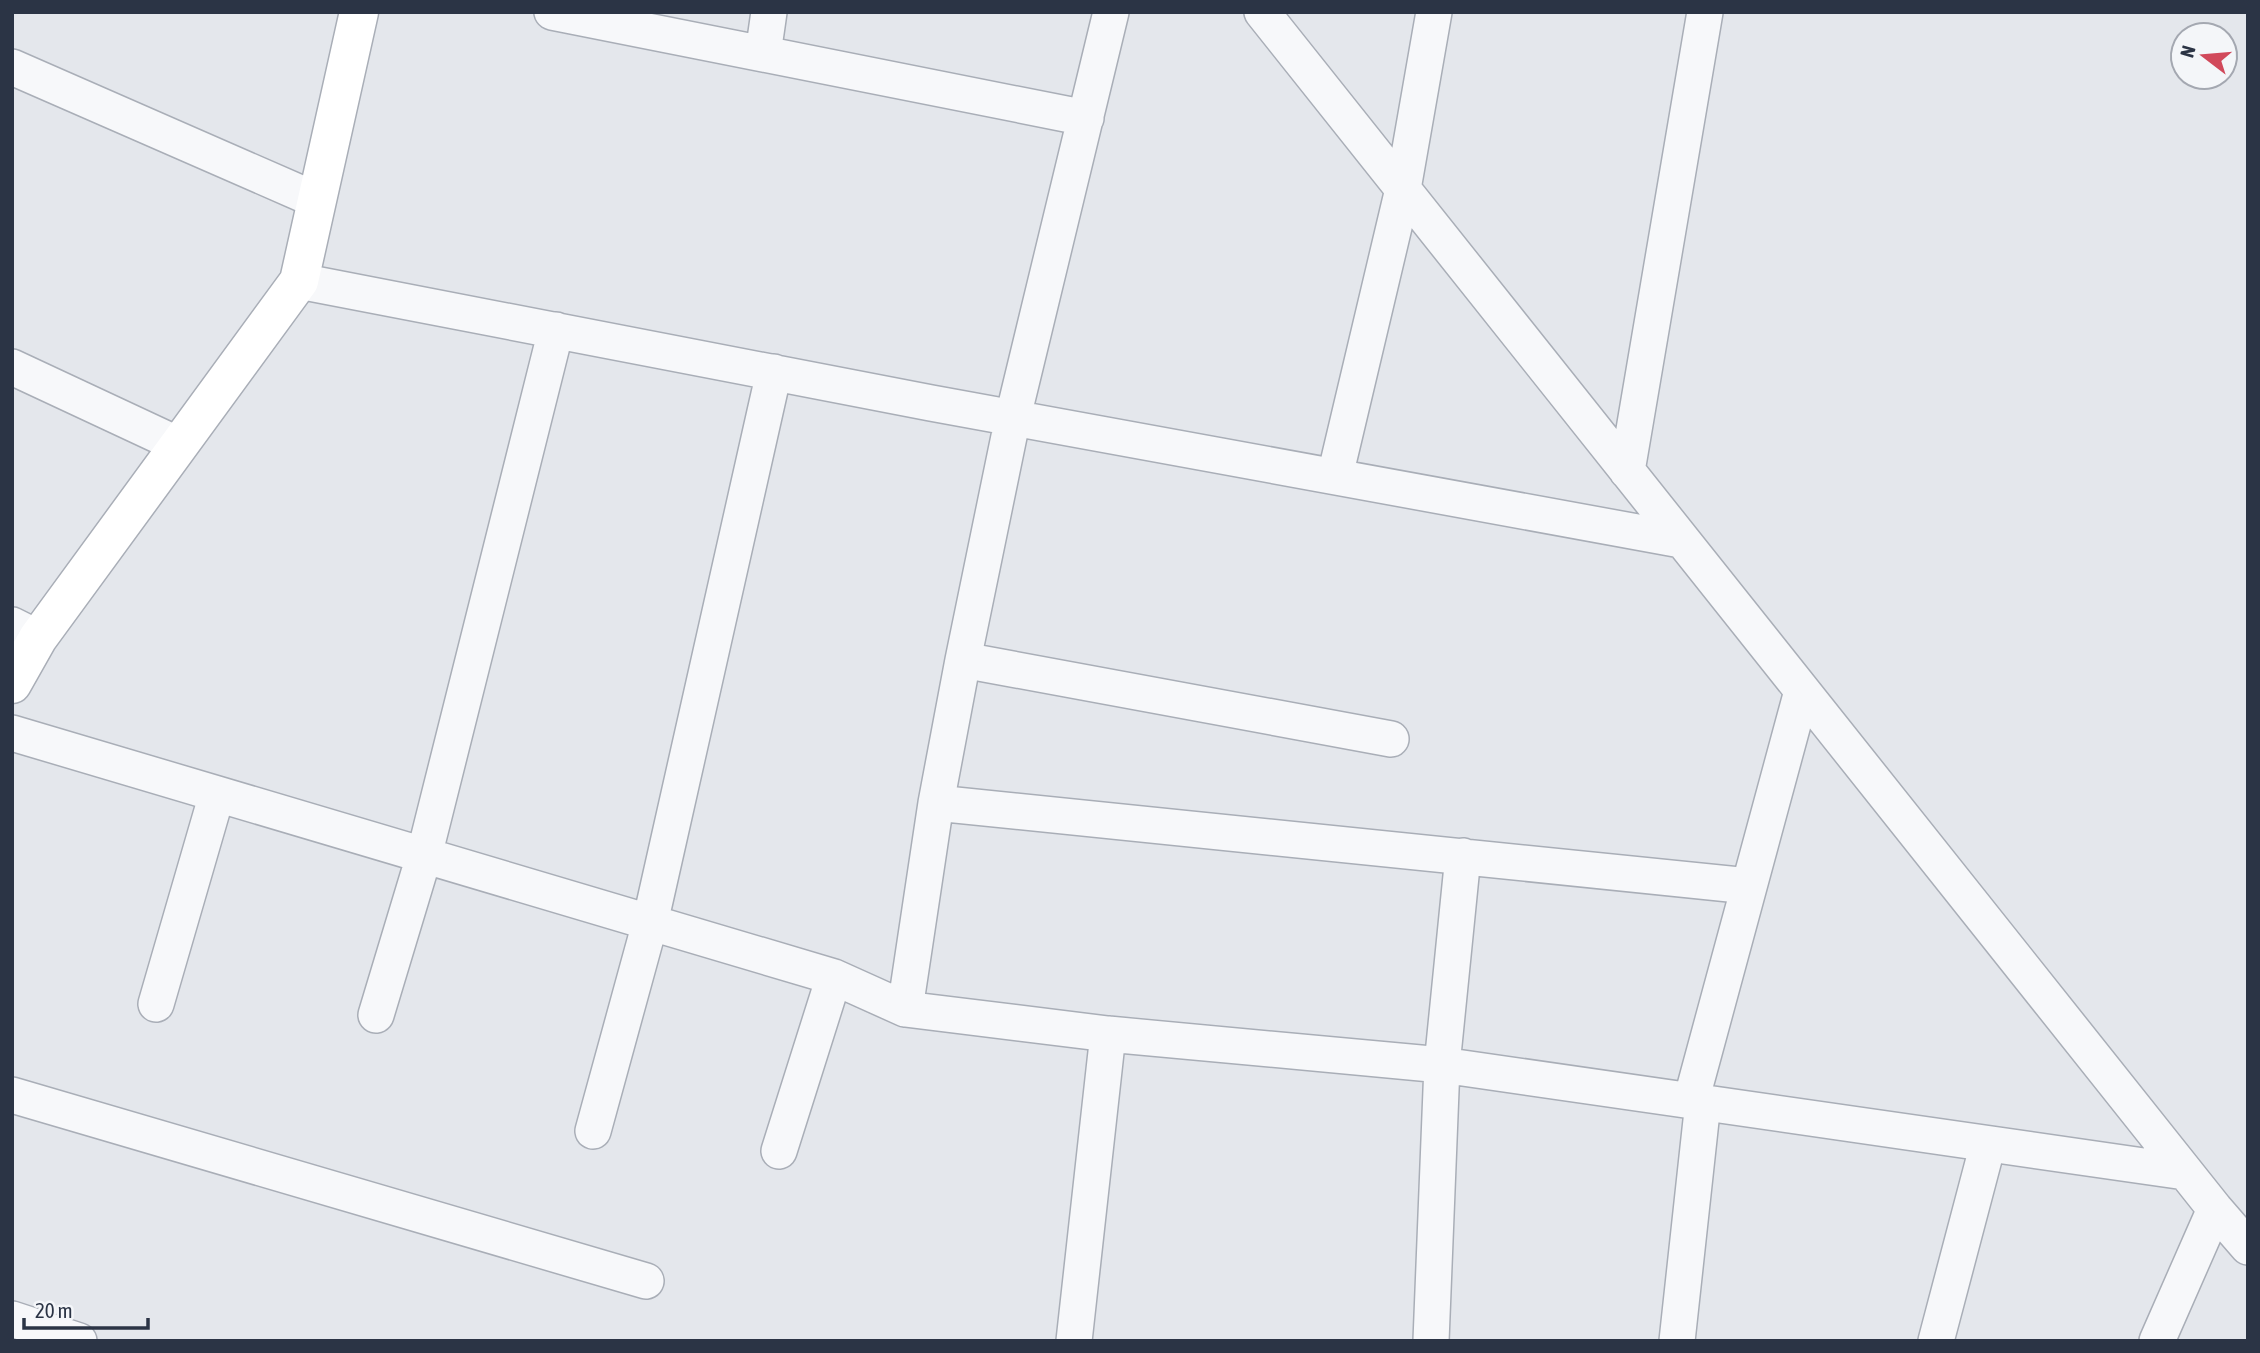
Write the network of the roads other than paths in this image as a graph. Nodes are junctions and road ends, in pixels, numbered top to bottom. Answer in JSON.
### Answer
{"nodes":[{"id":1,"x":359,"y":12,"type":"edge"},
{"id":2,"x":552,"y":12,"type":"edge"},
{"id":3,"x":769,"y":12,"type":"edge"},
{"id":4,"x":1111,"y":12,"type":"edge"},
{"id":5,"x":1262,"y":12,"type":"edge"},
{"id":6,"x":1434,"y":12,"type":"edge"},
{"id":7,"x":1705,"y":12,"type":"edge"},
{"id":8,"x":763,"y":54,"type":"junction"},
{"id":9,"x":12,"y":67,"type":"edge"},
{"id":10,"x":1086,"y":118,"type":"junction"},
{"id":11,"x":1402,"y":189,"type":"junction"},
{"id":12,"x":316,"y":200,"type":"junction"},
{"id":13,"x":299,"y":281,"type":"junction"},
{"id":14,"x":556,"y":330,"type":"junction"},
{"id":15,"x":12,"y":367,"type":"edge"},
{"id":16,"x":774,"y":372,"type":"junction"},
{"id":17,"x":1013,"y":417,"type":"junction"},
{"id":18,"x":179,"y":445,"type":"junction"},
{"id":19,"x":1627,"y":471,"type":"junction"},
{"id":20,"x":1335,"y":476,"type":"junction"},
{"id":21,"x":1681,"y":540,"type":"junction"},
{"id":22,"x":25,"y":632,"type":"edge"},
{"id":23,"x":963,"y":660,"type":"junction"},
{"id":24,"x":12,"y":684,"type":"edge"},
{"id":25,"x":1802,"y":691,"type":"junction"},
{"id":26,"x":12,"y":733,"type":"edge"},
{"id":27,"x":1391,"y":739,"type":"dead end"},
{"id":28,"x":216,"y":794,"type":"junction"},
{"id":29,"x":936,"y":803,"type":"junction"},
{"id":30,"x":424,"y":856,"type":"junction"},
{"id":31,"x":1463,"y":856,"type":"junction"},
{"id":32,"x":1749,"y":886,"type":"junction"},
{"id":33,"x":650,"y":922,"type":"junction"},
{"id":34,"x":834,"y":977,"type":"junction"},
{"id":35,"x":156,"y":1004,"type":"dead end"},
{"id":36,"x":905,"y":1009,"type":"junction"},
{"id":37,"x":376,"y":1015,"type":"dead end"},
{"id":38,"x":1108,"y":1034,"type":"junction"},
{"id":39,"x":1443,"y":1065,"type":"junction"},
{"id":40,"x":12,"y":1095,"type":"edge"},
{"id":41,"x":1697,"y":1102,"type":"junction"},
{"id":42,"x":593,"y":1130,"type":"dead end"},
{"id":43,"x":1988,"y":1144,"type":"junction"},
{"id":44,"x":779,"y":1151,"type":"dead end"},
{"id":45,"x":2185,"y":1172,"type":"junction"},
{"id":46,"x":2214,"y":1209,"type":"junction"},
{"id":47,"x":2248,"y":1247,"type":"edge"},
{"id":48,"x":646,"y":1281,"type":"dead end"},
{"id":49,"x":12,"y":1319,"type":"edge"},
{"id":50,"x":79,"y":1341,"type":"edge"},
{"id":51,"x":1074,"y":1341,"type":"edge"},
{"id":52,"x":1431,"y":1341,"type":"edge"},
{"id":53,"x":1677,"y":1341,"type":"edge"},
{"id":54,"x":1936,"y":1341,"type":"edge"},
{"id":55,"x":2157,"y":1341,"type":"edge"}],
"edges":[{"from":1,"to":12,"type":"street"},
{"from":2,"to":8,"type":"street"},
{"from":3,"to":8,"type":"street"},
{"from":4,"to":10,"type":"street"},
{"from":5,"to":11,"type":"street"},
{"from":6,"to":11,"type":"street"},
{"from":7,"to":19,"type":"street"},
{"from":8,"to":10,"type":"street"},
{"from":9,"to":12,"type":"street"},
{"from":10,"to":17,"type":"street"},
{"from":11,"to":19,"type":"street"},
{"from":11,"to":20,"type":"street"},
{"from":12,"to":13,"type":"street"},
{"from":13,"to":14,"type":"street"},
{"from":13,"to":18,"type":"street"},
{"from":14,"to":16,"type":"street"},
{"from":14,"to":30,"type":"street"},
{"from":15,"to":18,"type":"street"},
{"from":16,"to":17,"type":"street"},
{"from":16,"to":33,"type":"street"},
{"from":17,"to":20,"type":"street"},
{"from":17,"to":23,"type":"street"},
{"from":18,"to":22,"type":"street"},
{"from":19,"to":21,"type":"street"},
{"from":20,"to":21,"type":"street"},
{"from":21,"to":25,"type":"street"},
{"from":22,"to":24,"type":"street"},
{"from":23,"to":27,"type":"street"},
{"from":23,"to":29,"type":"street"},
{"from":25,"to":32,"type":"street"},
{"from":25,"to":45,"type":"street"},
{"from":26,"to":28,"type":"street"},
{"from":28,"to":30,"type":"street"},
{"from":28,"to":35,"type":"street"},
{"from":29,"to":31,"type":"street"},
{"from":29,"to":36,"type":"street"},
{"from":30,"to":33,"type":"street"},
{"from":30,"to":37,"type":"street"},
{"from":31,"to":32,"type":"street"},
{"from":31,"to":39,"type":"street"},
{"from":32,"to":41,"type":"street"},
{"from":33,"to":34,"type":"street"},
{"from":33,"to":42,"type":"street"},
{"from":34,"to":36,"type":"street"},
{"from":34,"to":44,"type":"street"},
{"from":36,"to":38,"type":"street"},
{"from":38,"to":39,"type":"street"},
{"from":38,"to":51,"type":"street"},
{"from":39,"to":41,"type":"street"},
{"from":39,"to":52,"type":"street"},
{"from":40,"to":48,"type":"street"},
{"from":41,"to":43,"type":"street"},
{"from":41,"to":53,"type":"street"},
{"from":43,"to":45,"type":"street"},
{"from":43,"to":54,"type":"street"},
{"from":45,"to":46,"type":"street"},
{"from":46,"to":47,"type":"street"},
{"from":46,"to":55,"type":"street"},
{"from":49,"to":50,"type":"street"}]}
